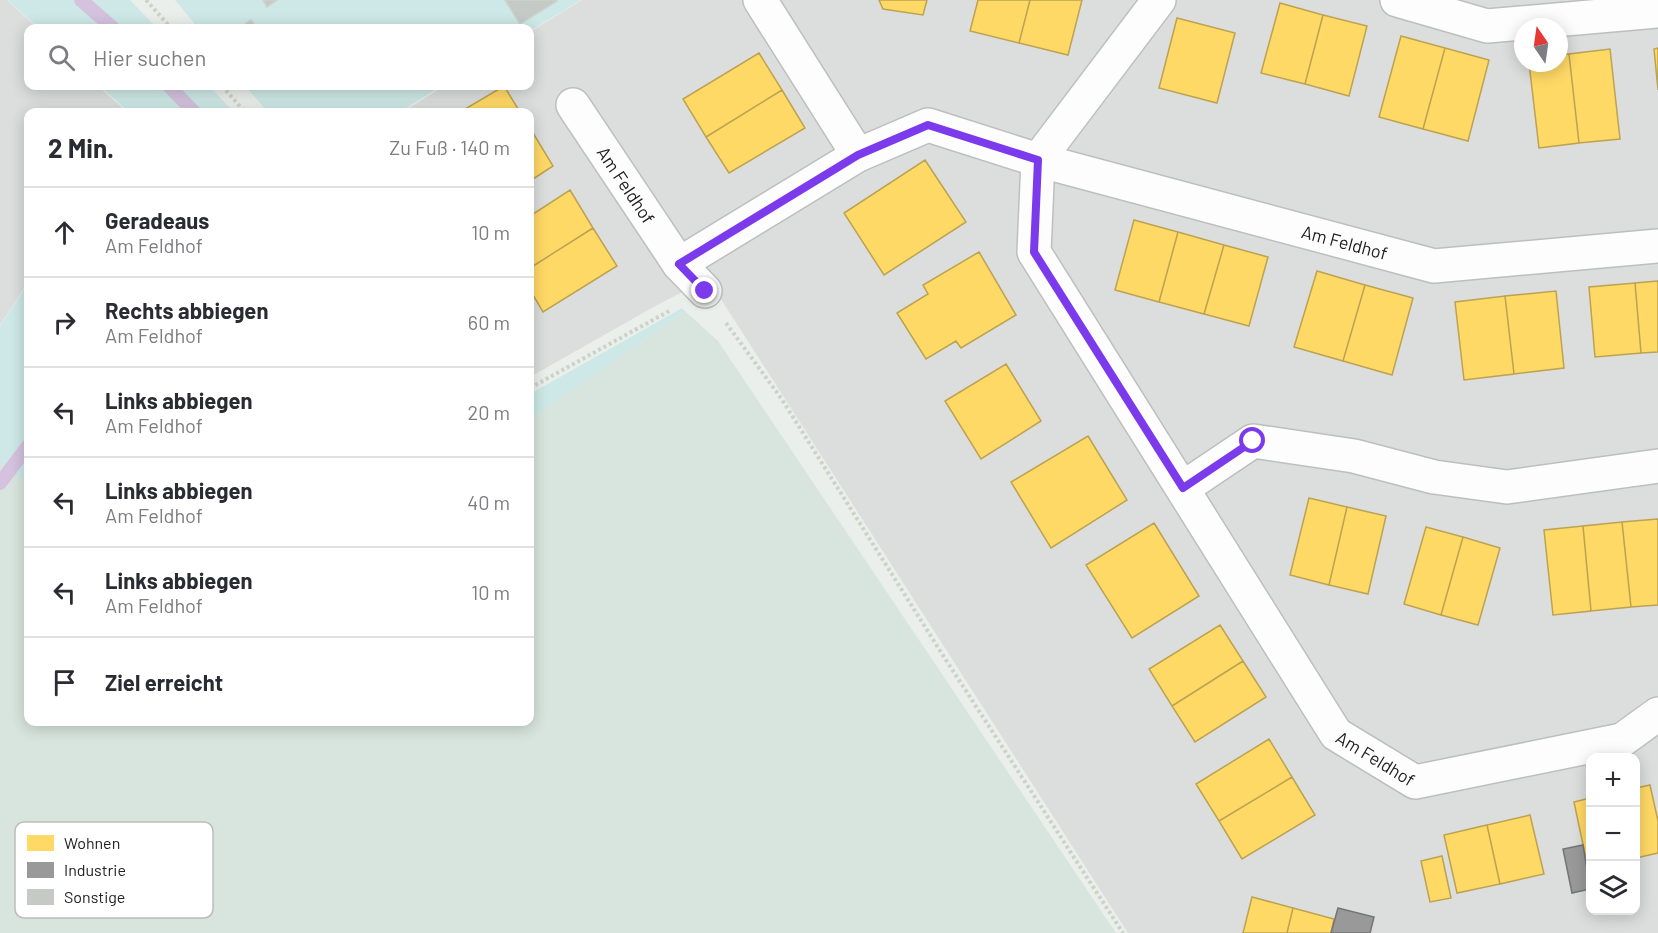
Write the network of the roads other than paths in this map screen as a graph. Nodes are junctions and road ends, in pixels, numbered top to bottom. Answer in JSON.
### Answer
{"nodes":[{"id":1,"x":760,"y":0,"type":"edge"},
{"id":2,"x":1159,"y":0,"type":"edge"},
{"id":3,"x":1397,"y":0,"type":"edge"},
{"id":4,"x":1658,"y":10,"type":"edge"},
{"id":5,"x":573,"y":105,"type":"dead end"},
{"id":6,"x":858,"y":155,"type":"junction"},
{"id":7,"x":1038,"y":160,"type":"junction"},
{"id":8,"x":1658,"y":246,"type":"edge"},
{"id":9,"x":679,"y":264,"type":"junction"},
{"id":10,"x":705,"y":291,"type":"road end"},
{"id":11,"x":1658,"y":466,"type":"edge"},
{"id":12,"x":1183,"y":488,"type":"junction"},
{"id":13,"x":1658,"y":714,"type":"edge"}],
"edges":[{"from":1,"to":6,"type":"street"},
{"from":2,"to":7,"type":"street"},
{"from":3,"to":4,"type":"street"},
{"from":5,"to":9,"type":"street","name":"Am Feldhof"},
{"from":6,"to":7,"type":"street","name":"Am Feldhof"},
{"from":6,"to":9,"type":"street","name":"Am Feldhof"},
{"from":7,"to":8,"type":"street","name":"Am Feldhof"},
{"from":7,"to":12,"type":"street","name":"Am Feldhof"},
{"from":9,"to":10,"type":"street","name":"Am Feldhof"},
{"from":11,"to":12,"type":"street"},
{"from":12,"to":13,"type":"street","name":"Am Feldhof"}]}
